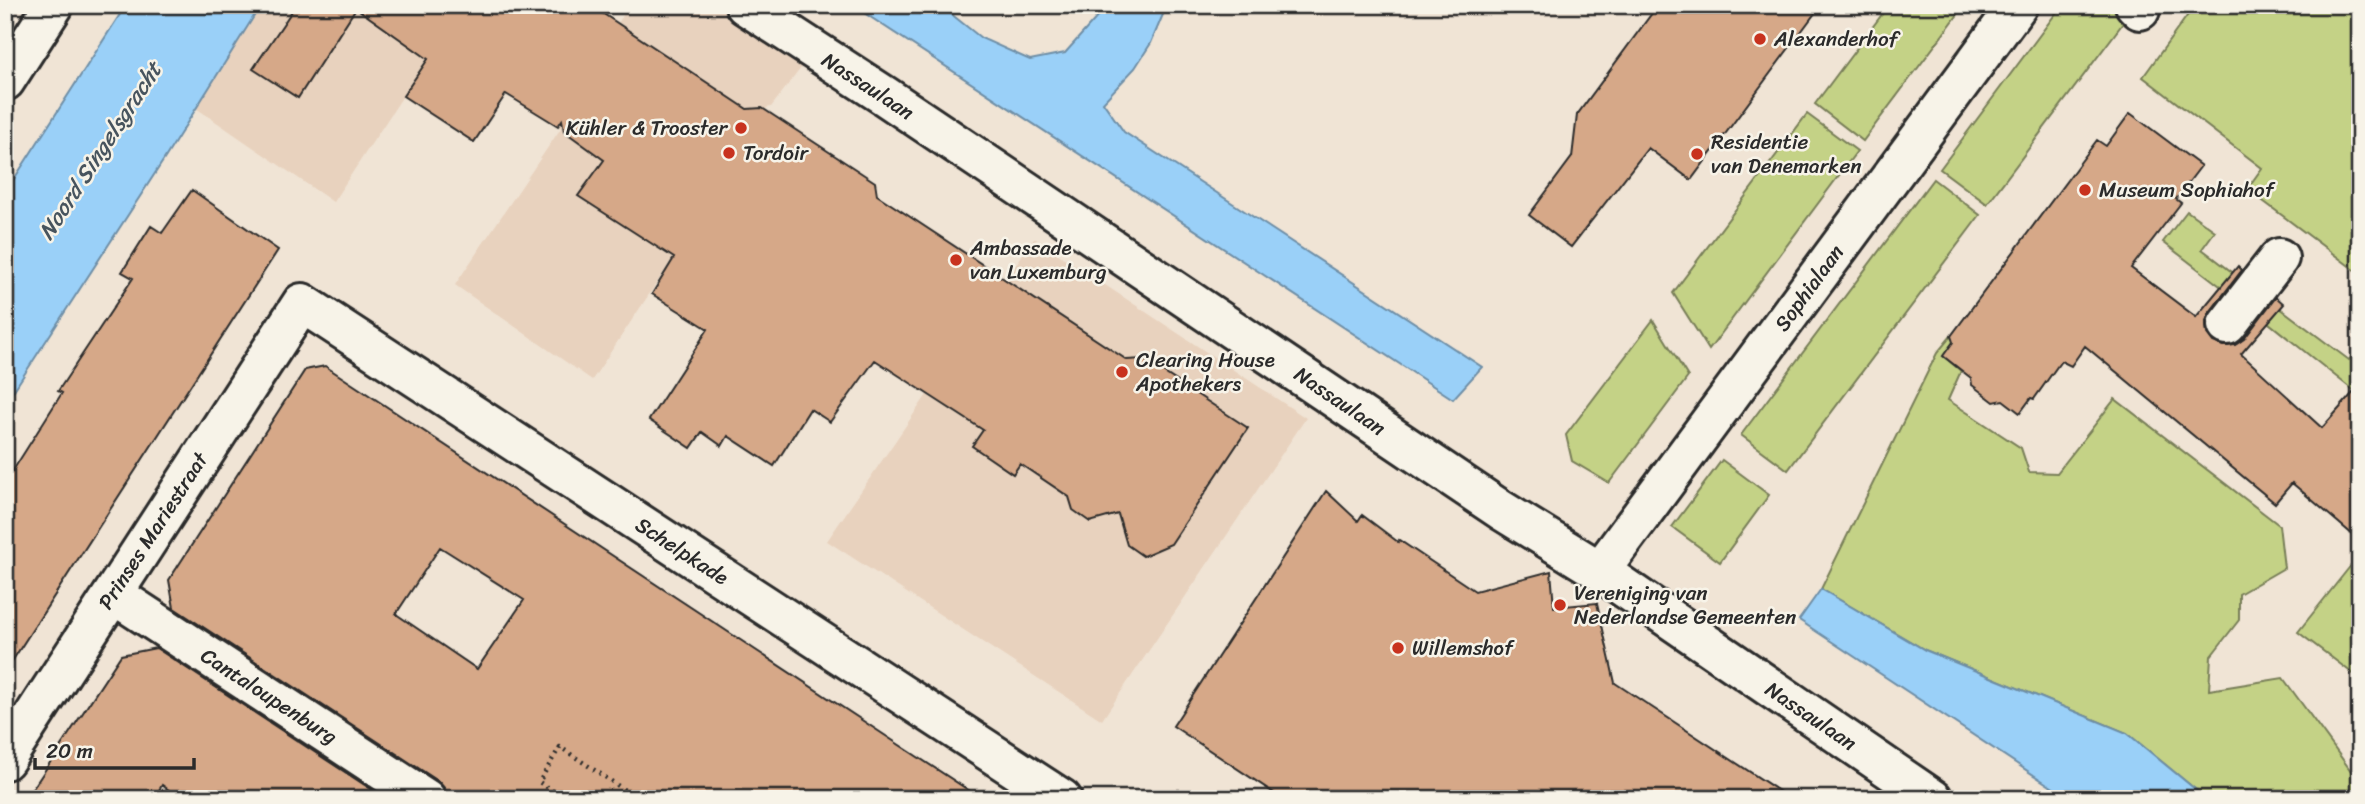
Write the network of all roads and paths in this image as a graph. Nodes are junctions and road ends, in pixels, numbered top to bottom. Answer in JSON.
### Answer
{"nodes":[{"id":1,"x":54,"y":5,"type":"edge"},
{"id":2,"x":745,"y":5,"type":"edge"},
{"id":3,"x":2018,"y":5,"type":"edge"},
{"id":4,"x":5,"y":81,"type":"edge"},
{"id":5,"x":2279,"y":258,"type":"dead end"},
{"id":6,"x":302,"y":303,"type":"joint"},
{"id":7,"x":2227,"y":326,"type":"dead end"},
{"id":8,"x":1600,"y":570,"type":"junction"},
{"id":9,"x":113,"y":594,"type":"junction"},
{"id":10,"x":5,"y":760,"type":"edge"},
{"id":11,"x":1061,"y":798,"type":"edge"},
{"id":12,"x":426,"y":799,"type":"edge"},
{"id":13,"x":565,"y":799,"type":"edge"},
{"id":14,"x":638,"y":799,"type":"edge"},
{"id":15,"x":1933,"y":799,"type":"edge"}],
"edges":[{"from":1,"to":4,"type":"street"},
{"from":2,"to":8,"type":"street","name":"Nassaulaan"},
{"from":3,"to":8,"type":"street","name":"Sophialaan"},
{"from":5,"to":7,"type":"street"},
{"from":6,"to":9,"type":"street","name":"Prinses Mariestraat"},
{"from":6,"to":11,"type":"street","name":"Schelpkade"},
{"from":8,"to":15,"type":"street","name":"Nassaulaan"},
{"from":9,"to":10,"type":"street","name":"Prinses Mariestraat"},
{"from":9,"to":12,"type":"street","name":"Cantaloupenburg"},
{"from":13,"to":14,"type":"path"}]}
